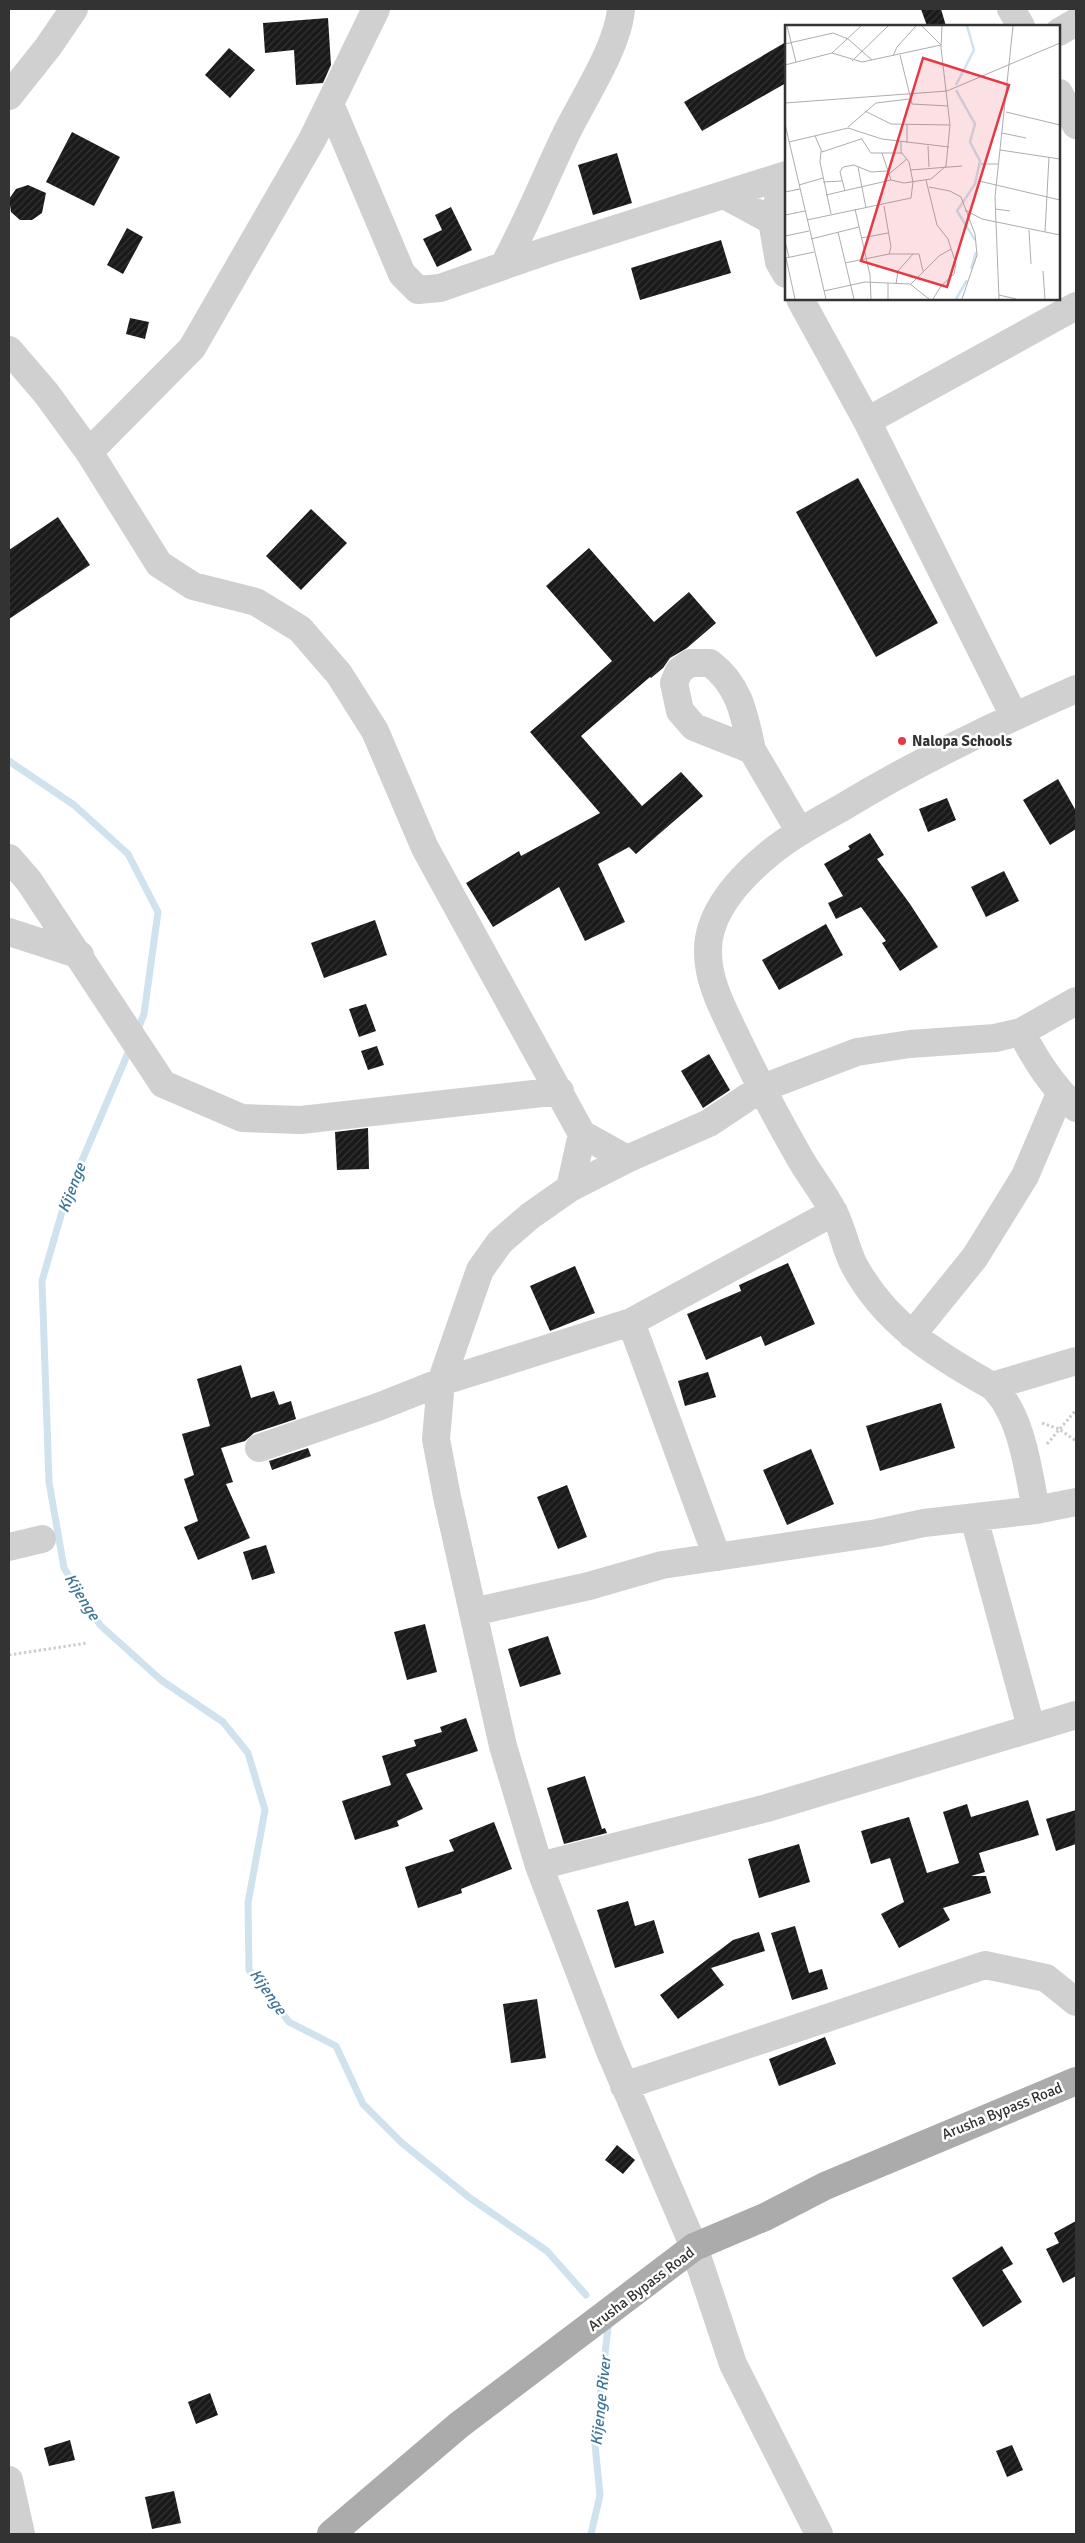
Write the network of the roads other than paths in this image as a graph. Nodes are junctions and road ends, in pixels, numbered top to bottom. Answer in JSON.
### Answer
{"nodes":[{"id":1,"x":74,"y":9,"type":"edge"},
{"id":2,"x":376,"y":9,"type":"edge"},
{"id":3,"x":621,"y":9,"type":"edge"},
{"id":4,"x":1012,"y":9,"type":"edge"},
{"id":5,"x":1076,"y":22,"type":"edge"},
{"id":6,"x":1021,"y":25,"type":"edge"},
{"id":7,"x":1060,"y":31,"type":"edge"},
{"id":8,"x":1060,"y":95,"type":"edge"},
{"id":9,"x":9,"y":96,"type":"edge"},
{"id":10,"x":330,"y":104,"type":"junction"},
{"id":11,"x":1076,"y":125,"type":"edge"},
{"id":12,"x":785,"y":175,"type":"edge"},
{"id":13,"x":785,"y":178,"type":"edge"},
{"id":14,"x":726,"y":196,"type":"junction"},
{"id":15,"x":772,"y":221,"type":"junction"},
{"id":16,"x":504,"y":265,"type":"junction"},
{"id":17,"x":785,"y":272,"type":"edge"},
{"id":18,"x":801,"y":300,"type":"edge"},
{"id":19,"x":1076,"y":306,"type":"edge"},
{"id":20,"x":9,"y":350,"type":"edge"},
{"id":21,"x":867,"y":421,"type":"junction"},
{"id":22,"x":89,"y":452,"type":"junction"},
{"id":23,"x":1076,"y":689,"type":"edge"},
{"id":24,"x":1014,"y":716,"type":"junction"},
{"id":25,"x":752,"y":750,"type":"dead end"},
{"id":26,"x":800,"y":832,"type":"junction"},
{"id":27,"x":9,"y":858,"type":"edge"},
{"id":28,"x":9,"y":932,"type":"edge"},
{"id":29,"x":80,"y":955,"type":"junction"},
{"id":30,"x":1076,"y":1001,"type":"edge"},
{"id":31,"x":1021,"y":1032,"type":"junction"},
{"id":32,"x":760,"y":1088,"type":"junction"},
{"id":33,"x":560,"y":1091,"type":"junction"},
{"id":34,"x":1068,"y":1101,"type":"edge"},
{"id":35,"x":582,"y":1134,"type":"junction"},
{"id":36,"x":627,"y":1159,"type":"junction"},
{"id":37,"x":570,"y":1188,"type":"junction"},
{"id":38,"x":834,"y":1212,"type":"junction"},
{"id":39,"x":631,"y":1322,"type":"junction"},
{"id":40,"x":912,"y":1335,"type":"junction"},
{"id":41,"x":1076,"y":1361,"type":"edge"},
{"id":42,"x":441,"y":1382,"type":"junction"},
{"id":43,"x":992,"y":1386,"type":"junction"},
{"id":44,"x":259,"y":1448,"type":"dead end"},
{"id":45,"x":1076,"y":1502,"type":"edge"},
{"id":46,"x":1036,"y":1510,"type":"junction"},
{"id":47,"x":974,"y":1518,"type":"junction"},
{"id":48,"x":42,"y":1539,"type":"dead end"},
{"id":49,"x":9,"y":1547,"type":"edge"},
{"id":50,"x":717,"y":1557,"type":"junction"},
{"id":51,"x":472,"y":1612,"type":"junction"},
{"id":52,"x":1076,"y":1715,"type":"edge"},
{"id":53,"x":1030,"y":1728,"type":"junction"},
{"id":54,"x":539,"y":1866,"type":"junction"},
{"id":55,"x":1076,"y":2002,"type":"edge"},
{"id":56,"x":1076,"y":2081,"type":"edge"},
{"id":57,"x":624,"y":2086,"type":"junction"},
{"id":58,"x":694,"y":2247,"type":"junction"},
{"id":59,"x":9,"y":2480,"type":"edge"},
{"id":60,"x":21,"y":2534,"type":"edge"},
{"id":61,"x":331,"y":2534,"type":"edge"},
{"id":62,"x":819,"y":2534,"type":"edge"}],
"edges":[{"from":1,"to":9,"type":"street"},
{"from":2,"to":10,"type":"street"},
{"from":3,"to":16,"type":"street"},
{"from":4,"to":6,"type":"street"},
{"from":5,"to":7,"type":"street"},
{"from":8,"to":11,"type":"street"},
{"from":10,"to":16,"type":"street"},
{"from":10,"to":22,"type":"street"},
{"from":12,"to":14,"type":"street"},
{"from":13,"to":15,"type":"street"},
{"from":14,"to":15,"type":"street"},
{"from":14,"to":16,"type":"street"},
{"from":15,"to":17,"type":"street"},
{"from":18,"to":21,"type":"street"},
{"from":19,"to":21,"type":"street"},
{"from":20,"to":22,"type":"street"},
{"from":21,"to":24,"type":"street"},
{"from":22,"to":33,"type":"street"},
{"from":23,"to":24,"type":"street"},
{"from":24,"to":26,"type":"street"},
{"from":25,"to":26,"type":"street"},
{"from":26,"to":32,"type":"street"},
{"from":27,"to":29,"type":"street"},
{"from":28,"to":29,"type":"street"},
{"from":29,"to":33,"type":"street"},
{"from":30,"to":31,"type":"street"},
{"from":31,"to":32,"type":"street"},
{"from":31,"to":34,"type":"street"},
{"from":32,"to":36,"type":"street"},
{"from":32,"to":38,"type":"street"},
{"from":33,"to":35,"type":"street"},
{"from":34,"to":40,"type":"street"},
{"from":35,"to":36,"type":"street"},
{"from":35,"to":37,"type":"street"},
{"from":36,"to":37,"type":"street"},
{"from":37,"to":42,"type":"street"},
{"from":38,"to":39,"type":"street"},
{"from":38,"to":40,"type":"street"},
{"from":39,"to":42,"type":"street"},
{"from":39,"to":50,"type":"street"},
{"from":40,"to":43,"type":"street"},
{"from":41,"to":43,"type":"street"},
{"from":42,"to":44,"type":"street"},
{"from":42,"to":51,"type":"street"},
{"from":43,"to":46,"type":"street"},
{"from":45,"to":46,"type":"street"},
{"from":46,"to":47,"type":"street"},
{"from":47,"to":50,"type":"street"},
{"from":47,"to":53,"type":"street"},
{"from":48,"to":49,"type":"street"},
{"from":50,"to":51,"type":"street"},
{"from":51,"to":54,"type":"street"},
{"from":52,"to":53,"type":"street"},
{"from":53,"to":54,"type":"street"},
{"from":54,"to":57,"type":"street"},
{"from":55,"to":57,"type":"street"},
{"from":56,"to":58,"type":"main road","name":"Arusha Bypass Road"},
{"from":57,"to":58,"type":"street"},
{"from":58,"to":61,"type":"main road","name":"Arusha Bypass Road"},
{"from":58,"to":62,"type":"street"},
{"from":59,"to":60,"type":"street"}]}
